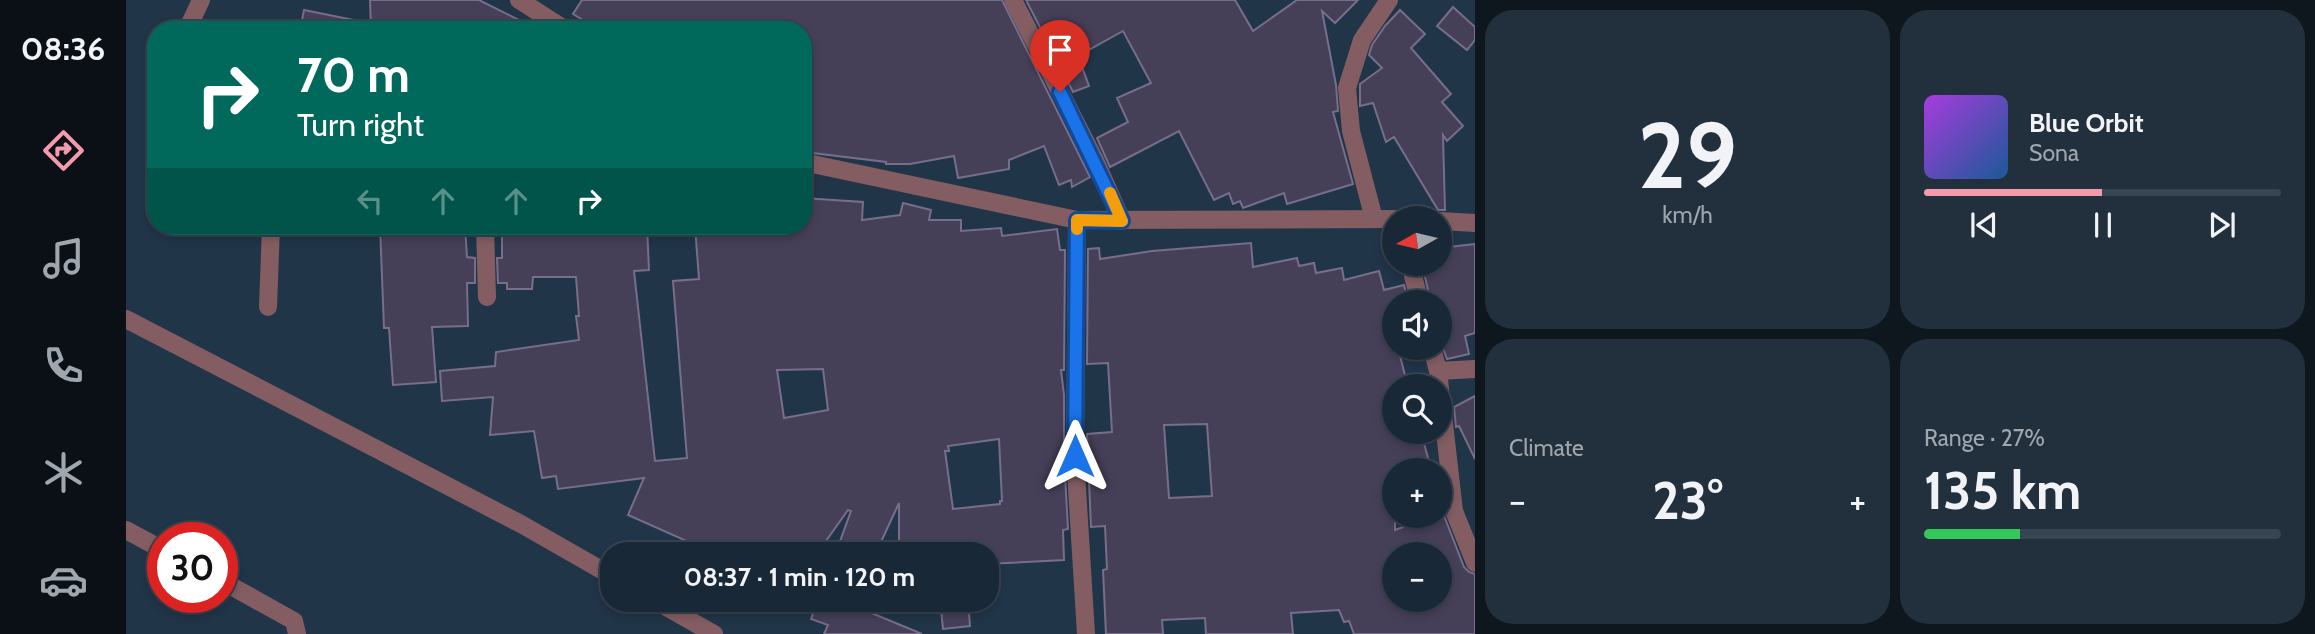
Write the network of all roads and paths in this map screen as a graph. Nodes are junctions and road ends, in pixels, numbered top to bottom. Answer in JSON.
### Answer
{"nodes":[{"id":1,"x":201,"y":0,"type":"edge"},
{"id":2,"x":519,"y":0,"type":"edge"},
{"id":3,"x":1013,"y":0,"type":"edge"},
{"id":4,"x":1389,"y":0,"type":"edge"},
{"id":5,"x":191,"y":21,"type":"edge"},
{"id":6,"x":552,"y":21,"type":"edge"},
{"id":7,"x":812,"y":164,"type":"edge"},
{"id":8,"x":1374,"y":219,"type":"junction"},
{"id":9,"x":1382,"y":219,"type":"edge"},
{"id":10,"x":1077,"y":220,"type":"junction"},
{"id":11,"x":1122,"y":221,"type":"junction"},
{"id":12,"x":1452,"y":222,"type":"edge"},
{"id":13,"x":1475,"y":223,"type":"edge"},
{"id":14,"x":271,"y":235,"type":"edge"},
{"id":15,"x":485,"y":235,"type":"edge"},
{"id":16,"x":487,"y":297,"type":"dead end"},
{"id":17,"x":268,"y":307,"type":"dead end"},
{"id":18,"x":126,"y":319,"type":"edge"},
{"id":19,"x":1435,"y":360,"type":"edge"},
{"id":20,"x":1475,"y":369,"type":"edge"},
{"id":21,"x":1438,"y":371,"type":"junction"},
{"id":22,"x":126,"y":530,"type":"edge"},
{"id":23,"x":147,"y":541,"type":"edge"},
{"id":24,"x":1475,"y":563,"type":"edge"},
{"id":25,"x":600,"y":569,"type":"edge"},
{"id":26,"x":238,"y":590,"type":"edge"},
{"id":27,"x":675,"y":612,"type":"edge"},
{"id":28,"x":297,"y":634,"type":"edge"},
{"id":29,"x":714,"y":634,"type":"edge"},
{"id":30,"x":1086,"y":634,"type":"edge"}],
"edges":[{"from":1,"to":5,"type":"street"},
{"from":2,"to":6,"type":"street"},
{"from":3,"to":11,"type":"street"},
{"from":4,"to":8,"type":"street"},
{"from":7,"to":10,"type":"street"},
{"from":8,"to":9,"type":"street"},
{"from":8,"to":11,"type":"street"},
{"from":10,"to":11,"type":"street"},
{"from":10,"to":30,"type":"street"},
{"from":12,"to":13,"type":"street"},
{"from":14,"to":17,"type":"street"},
{"from":15,"to":16,"type":"street"},
{"from":18,"to":25,"type":"street"},
{"from":19,"to":21,"type":"street"},
{"from":20,"to":21,"type":"street"},
{"from":21,"to":24,"type":"street"},
{"from":22,"to":23,"type":"street"},
{"from":26,"to":28,"type":"street"},
{"from":27,"to":29,"type":"street"}]}
